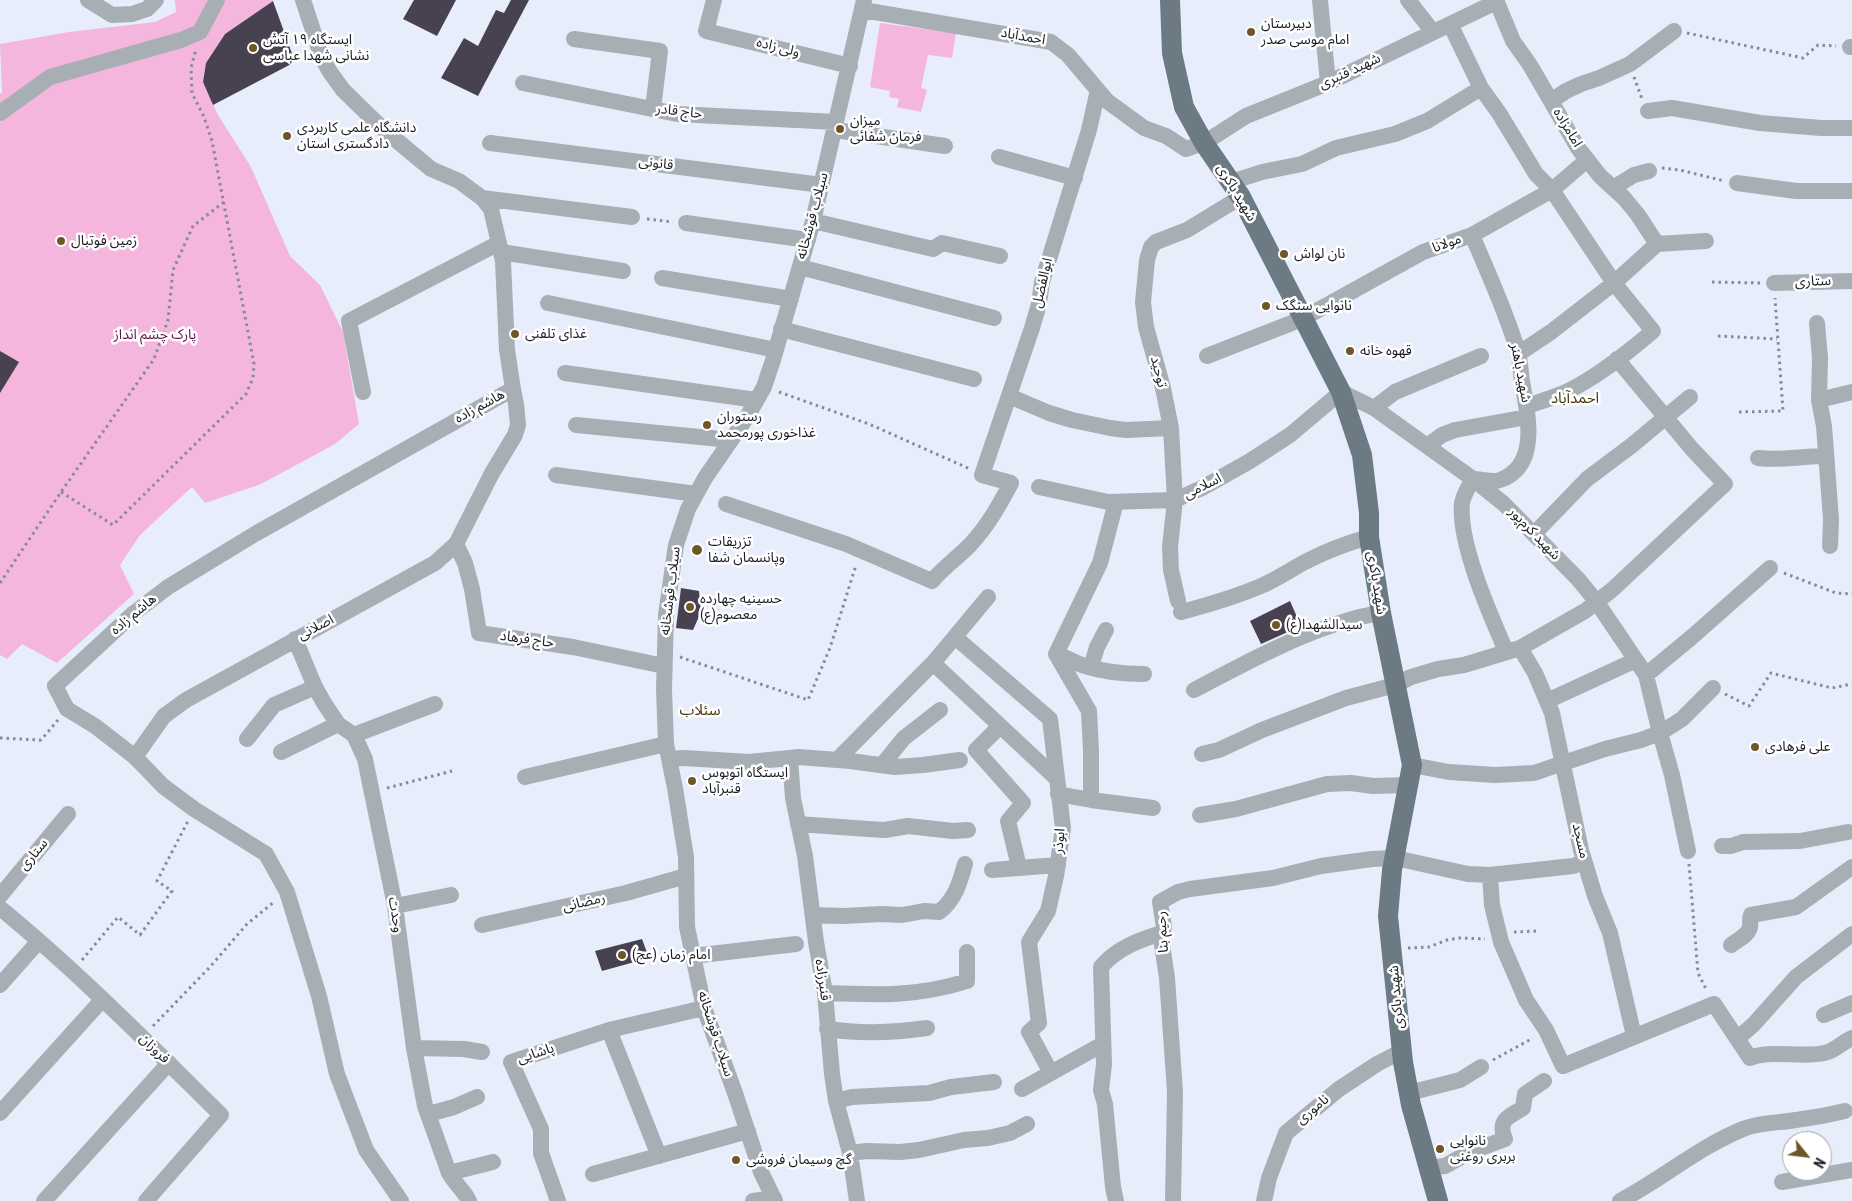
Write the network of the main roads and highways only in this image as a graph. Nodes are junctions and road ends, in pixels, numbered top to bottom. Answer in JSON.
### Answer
{"nodes":[{"id":1,"x":1170,"y":0,"type":"edge"},
{"id":2,"x":1438,"y":1201,"type":"edge"}],
"edges":[{"from":1,"to":2,"type":"main road","name":"شهید باکری"}]}
